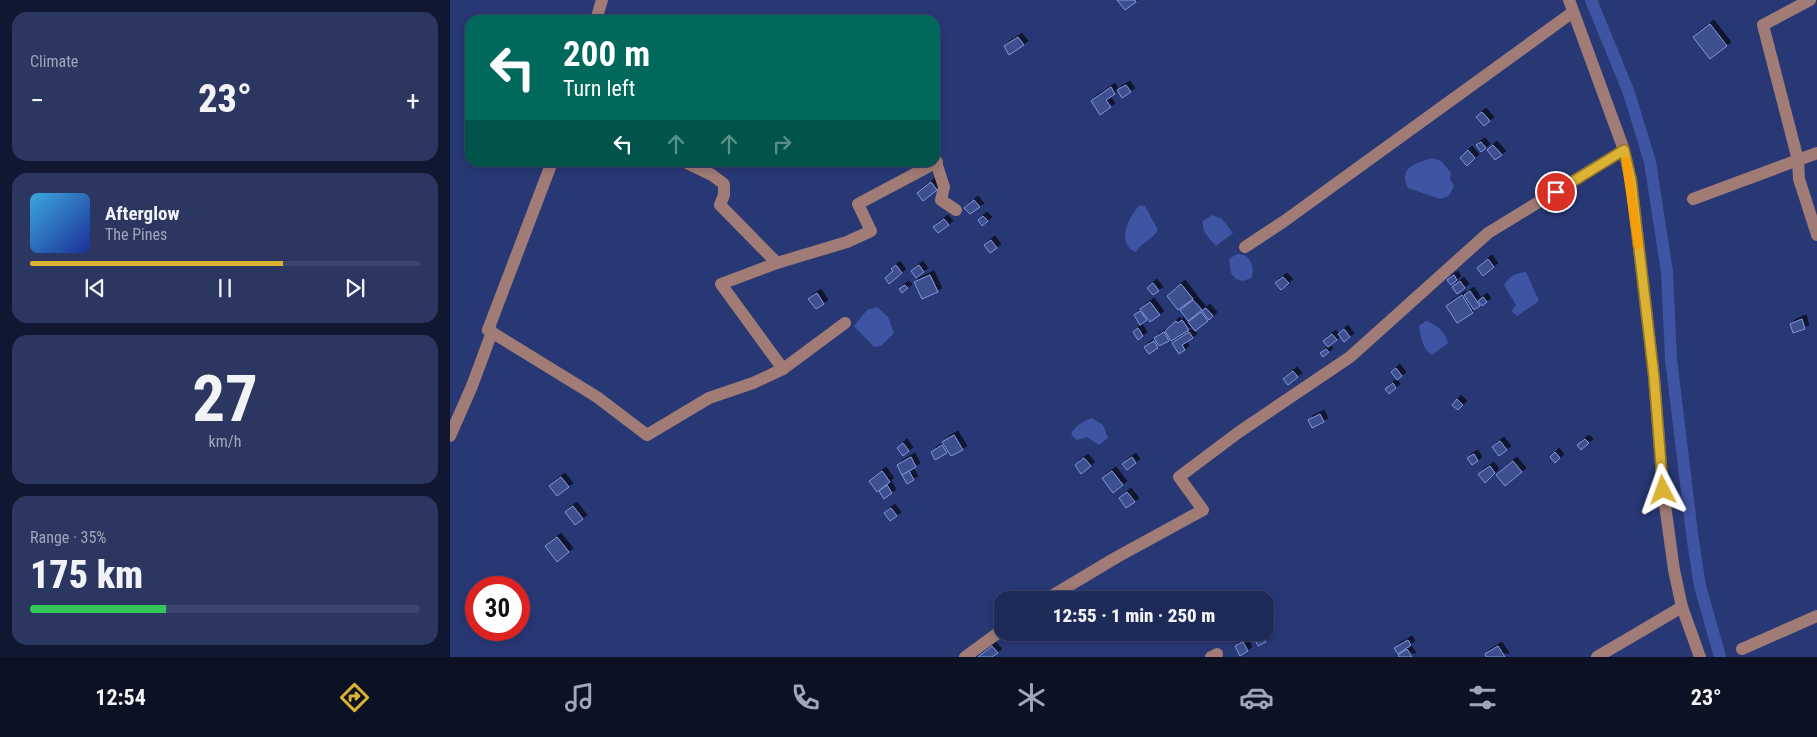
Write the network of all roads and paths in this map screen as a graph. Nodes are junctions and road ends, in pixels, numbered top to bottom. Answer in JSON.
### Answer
{"nodes":[{"id":1,"x":602,"y":0,"type":"edge"},
{"id":2,"x":1568,"y":0,"type":"edge"},
{"id":3,"x":1810,"y":0,"type":"edge"},
{"id":4,"x":1573,"y":12,"type":"junction"},
{"id":5,"x":598,"y":15,"type":"edge"},
{"id":6,"x":1624,"y":150,"type":"junction"},
{"id":7,"x":1817,"y":153,"type":"edge"},
{"id":8,"x":1798,"y":160,"type":"junction"},
{"id":9,"x":550,"y":167,"type":"edge"},
{"id":10,"x":695,"y":167,"type":"edge"},
{"id":11,"x":924,"y":167,"type":"edge"},
{"id":12,"x":938,"y":167,"type":"edge"},
{"id":13,"x":1693,"y":199,"type":"dead end"},
{"id":14,"x":956,"y":210,"type":"dead end"},
{"id":15,"x":1817,"y":235,"type":"edge"},
{"id":16,"x":1245,"y":247,"type":"dead end"},
{"id":17,"x":777,"y":263,"type":"junction"},
{"id":18,"x":844,"y":323,"type":"dead end"},
{"id":19,"x":492,"y":332,"type":"junction"},
{"id":20,"x":783,"y":369,"type":"junction"},
{"id":21,"x":450,"y":436,"type":"edge"},
{"id":22,"x":1061,"y":591,"type":"edge"},
{"id":23,"x":1682,"y":607,"type":"junction"},
{"id":24,"x":1817,"y":616,"type":"edge"},
{"id":25,"x":994,"y":636,"type":"edge"},
{"id":26,"x":1742,"y":649,"type":"dead end"},
{"id":27,"x":965,"y":657,"type":"edge"},
{"id":28,"x":1597,"y":657,"type":"edge"},
{"id":29,"x":1700,"y":657,"type":"edge"}],
"edges":[{"from":1,"to":5,"type":"street"},
{"from":2,"to":4,"type":"street"},
{"from":3,"to":8,"type":"street"},
{"from":4,"to":6,"type":"street"},
{"from":4,"to":16,"type":"street"},
{"from":6,"to":22,"type":"street"},
{"from":6,"to":23,"type":"street"},
{"from":7,"to":8,"type":"street"},
{"from":8,"to":13,"type":"street"},
{"from":8,"to":15,"type":"street"},
{"from":9,"to":19,"type":"street"},
{"from":10,"to":17,"type":"street"},
{"from":11,"to":17,"type":"street"},
{"from":12,"to":14,"type":"street"},
{"from":17,"to":20,"type":"street"},
{"from":18,"to":20,"type":"street"},
{"from":19,"to":20,"type":"street"},
{"from":19,"to":21,"type":"street"},
{"from":23,"to":28,"type":"street"},
{"from":23,"to":29,"type":"street"},
{"from":24,"to":26,"type":"street"},
{"from":25,"to":27,"type":"street"}]}
